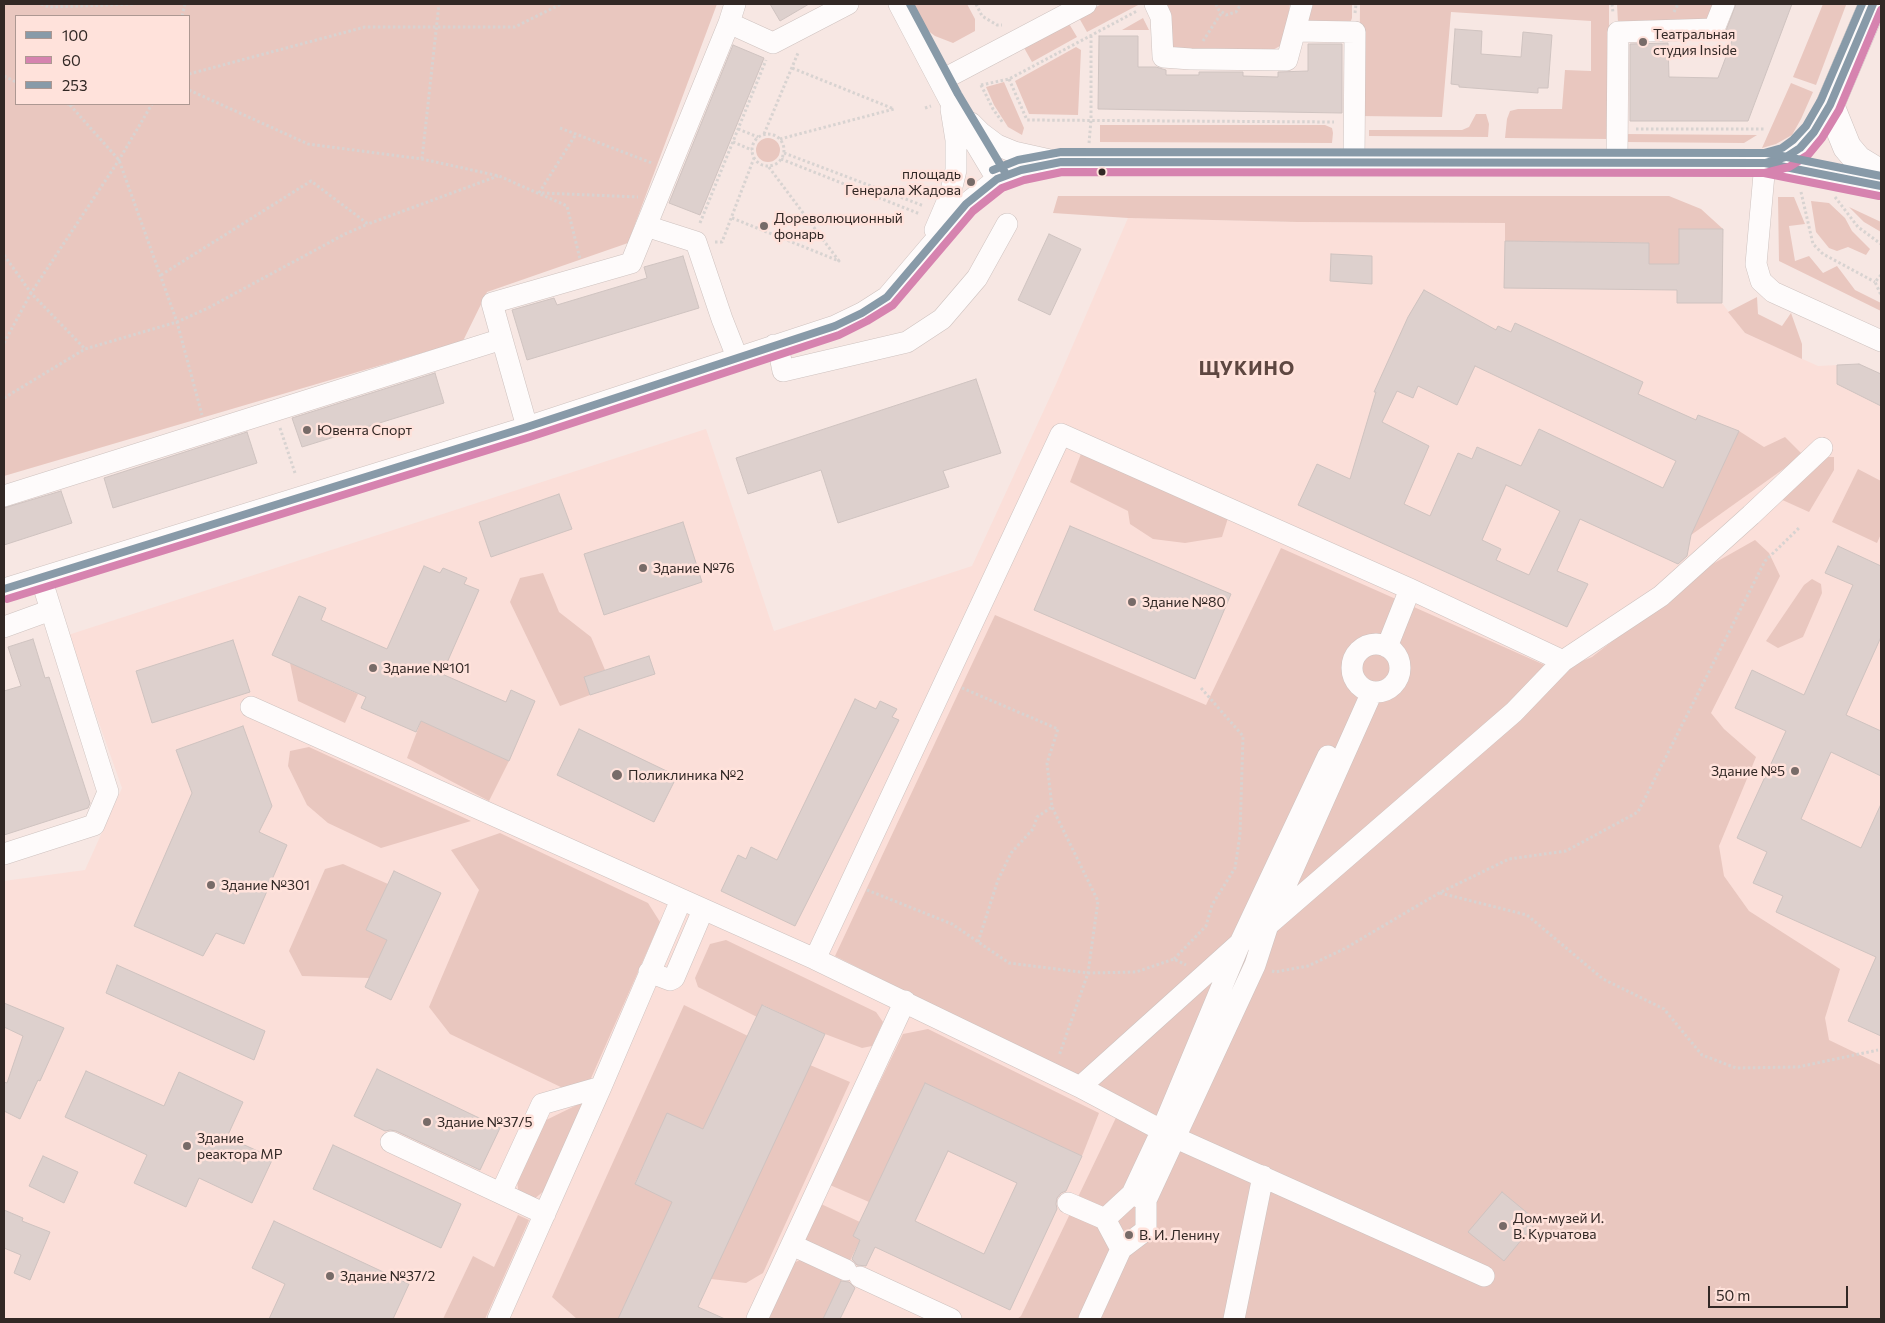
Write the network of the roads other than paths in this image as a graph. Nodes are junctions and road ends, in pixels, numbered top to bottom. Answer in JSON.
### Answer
{"nodes":[{"id":1,"x":848,"y":4,"type":"edge"},
{"id":2,"x":899,"y":4,"type":"edge"},
{"id":3,"x":1086,"y":4,"type":"edge"},
{"id":4,"x":1302,"y":4,"type":"edge"},
{"id":5,"x":1724,"y":4,"type":"edge"},
{"id":6,"x":1873,"y":4,"type":"edge"},
{"id":7,"x":1148,"y":6,"type":"edge"},
{"id":8,"x":732,"y":13,"type":"edge"},
{"id":9,"x":1295,"y":31,"type":"junction"},
{"id":10,"x":944,"y":90,"type":"junction"},
{"id":11,"x":1830,"y":104,"type":"junction"},
{"id":12,"x":1061,"y":162,"type":"junction"},
{"id":13,"x":1617,"y":162,"type":"junction"},
{"id":14,"x":1354,"y":164,"type":"junction"},
{"id":15,"x":1765,"y":164,"type":"junction"},
{"id":16,"x":1881,"y":174,"type":"edge"},
{"id":17,"x":997,"y":179,"type":"junction"},
{"id":18,"x":1881,"y":186,"type":"edge"},
{"id":19,"x":1007,"y":224,"type":"dead end"},
{"id":20,"x":646,"y":226,"type":"junction"},
{"id":21,"x":928,"y":247,"type":"junction"},
{"id":22,"x":502,"y":339,"type":"junction"},
{"id":23,"x":1881,"y":341,"type":"edge"},
{"id":24,"x":774,"y":345,"type":"junction"},
{"id":25,"x":737,"y":357,"type":"junction"},
{"id":26,"x":527,"y":426,"type":"junction"},
{"id":27,"x":1822,"y":448,"type":"dead end"},
{"id":28,"x":4,"y":496,"type":"edge"},
{"id":29,"x":41,"y":578,"type":"junction"},
{"id":30,"x":4,"y":589,"type":"edge"},
{"id":31,"x":1410,"y":589,"type":"junction"},
{"id":32,"x":51,"y":610,"type":"junction"},
{"id":33,"x":4,"y":626,"type":"edge"},
{"id":34,"x":1387,"y":646,"type":"junction"},
{"id":35,"x":1563,"y":661,"type":"junction"},
{"id":36,"x":1366,"y":689,"type":"junction"},
{"id":37,"x":251,"y":707,"type":"dead end"},
{"id":38,"x":4,"y":854,"type":"edge"},
{"id":39,"x":681,"y":900,"type":"junction"},
{"id":40,"x":703,"y":910,"type":"junction"},
{"id":41,"x":1268,"y":925,"type":"junction"},
{"id":42,"x":1240,"y":943,"type":"junction"},
{"id":43,"x":815,"y":959,"type":"junction"},
{"id":44,"x":649,"y":972,"type":"junction"},
{"id":45,"x":905,"y":1001,"type":"junction"},
{"id":46,"x":601,"y":1087,"type":"junction"},
{"id":47,"x":1080,"y":1087,"type":"junction"},
{"id":48,"x":1169,"y":1134,"type":"junction"},
{"id":49,"x":391,"y":1142,"type":"dead end"},
{"id":50,"x":1263,"y":1176,"type":"junction"},
{"id":51,"x":500,"y":1194,"type":"junction"},
{"id":52,"x":1139,"y":1197,"type":"junction"},
{"id":53,"x":1068,"y":1203,"type":"dead end"},
{"id":54,"x":545,"y":1214,"type":"junction"},
{"id":55,"x":1105,"y":1219,"type":"junction"},
{"id":56,"x":792,"y":1245,"type":"junction"},
{"id":57,"x":1121,"y":1249,"type":"junction"},
{"id":58,"x":1484,"y":1276,"type":"dead end"},
{"id":59,"x":498,"y":1319,"type":"edge"},
{"id":60,"x":757,"y":1319,"type":"edge"},
{"id":61,"x":951,"y":1319,"type":"edge"},
{"id":62,"x":1089,"y":1319,"type":"edge"},
{"id":63,"x":1234,"y":1319,"type":"edge"}],
"edges":[{"from":1,"to":8,"type":"street"},
{"from":2,"to":10,"type":"street"},
{"from":3,"to":10,"type":"street"},
{"from":4,"to":9,"type":"street"},
{"from":5,"to":13,"type":"street"},
{"from":6,"to":11,"type":"main road"},
{"from":7,"to":9,"type":"street"},
{"from":8,"to":20,"type":"street"},
{"from":9,"to":14,"type":"street"},
{"from":10,"to":12,"type":"street"},
{"from":10,"to":17,"type":"street"},
{"from":10,"to":21,"type":"street"},
{"from":11,"to":15,"type":"street"},
{"from":11,"to":16,"type":"main road"},
{"from":12,"to":14,"type":"street"},
{"from":12,"to":17,"type":"street"},
{"from":13,"to":14,"type":"street"},
{"from":13,"to":15,"type":"street"},
{"from":15,"to":18,"type":"street"},
{"from":15,"to":23,"type":"street"},
{"from":17,"to":21,"type":"street"},
{"from":19,"to":24,"type":"street"},
{"from":20,"to":22,"type":"street"},
{"from":20,"to":25,"type":"street"},
{"from":21,"to":24,"type":"street"},
{"from":22,"to":26,"type":"street"},
{"from":22,"to":28,"type":"street"},
{"from":24,"to":25,"type":"street"},
{"from":25,"to":26,"type":"street"},
{"from":26,"to":29,"type":"street"},
{"from":27,"to":35,"type":"street"},
{"from":29,"to":30,"type":"street"},
{"from":29,"to":32,"type":"street"},
{"from":31,"to":34,"type":"street"},
{"from":31,"to":35,"type":"street"},
{"from":31,"to":43,"type":"street"},
{"from":32,"to":33,"type":"street"},
{"from":32,"to":38,"type":"street"},
{"from":34,"to":36,"type":"street"},
{"from":34,"to":36,"type":"street"},
{"from":35,"to":41,"type":"street"},
{"from":36,"to":41,"type":"street"},
{"from":36,"to":42,"type":"street"},
{"from":37,"to":39,"type":"street"},
{"from":39,"to":40,"type":"street"},
{"from":39,"to":44,"type":"street"},
{"from":40,"to":43,"type":"street"},
{"from":40,"to":44,"type":"street"},
{"from":41,"to":42,"type":"street"},
{"from":41,"to":48,"type":"street"},
{"from":42,"to":47,"type":"street"},
{"from":42,"to":48,"type":"street"},
{"from":43,"to":45,"type":"street"},
{"from":44,"to":46,"type":"street"},
{"from":45,"to":47,"type":"street"},
{"from":45,"to":56,"type":"street"},
{"from":46,"to":51,"type":"street"},
{"from":46,"to":54,"type":"street"},
{"from":47,"to":48,"type":"street"},
{"from":48,"to":50,"type":"street"},
{"from":48,"to":52,"type":"street"},
{"from":49,"to":51,"type":"street"},
{"from":50,"to":58,"type":"street"},
{"from":50,"to":63,"type":"street"},
{"from":51,"to":54,"type":"street"},
{"from":52,"to":55,"type":"street"},
{"from":52,"to":57,"type":"street"},
{"from":53,"to":55,"type":"street"},
{"from":54,"to":59,"type":"street"},
{"from":55,"to":57,"type":"street"},
{"from":56,"to":60,"type":"street"},
{"from":56,"to":61,"type":"street"},
{"from":57,"to":62,"type":"street"}]}
